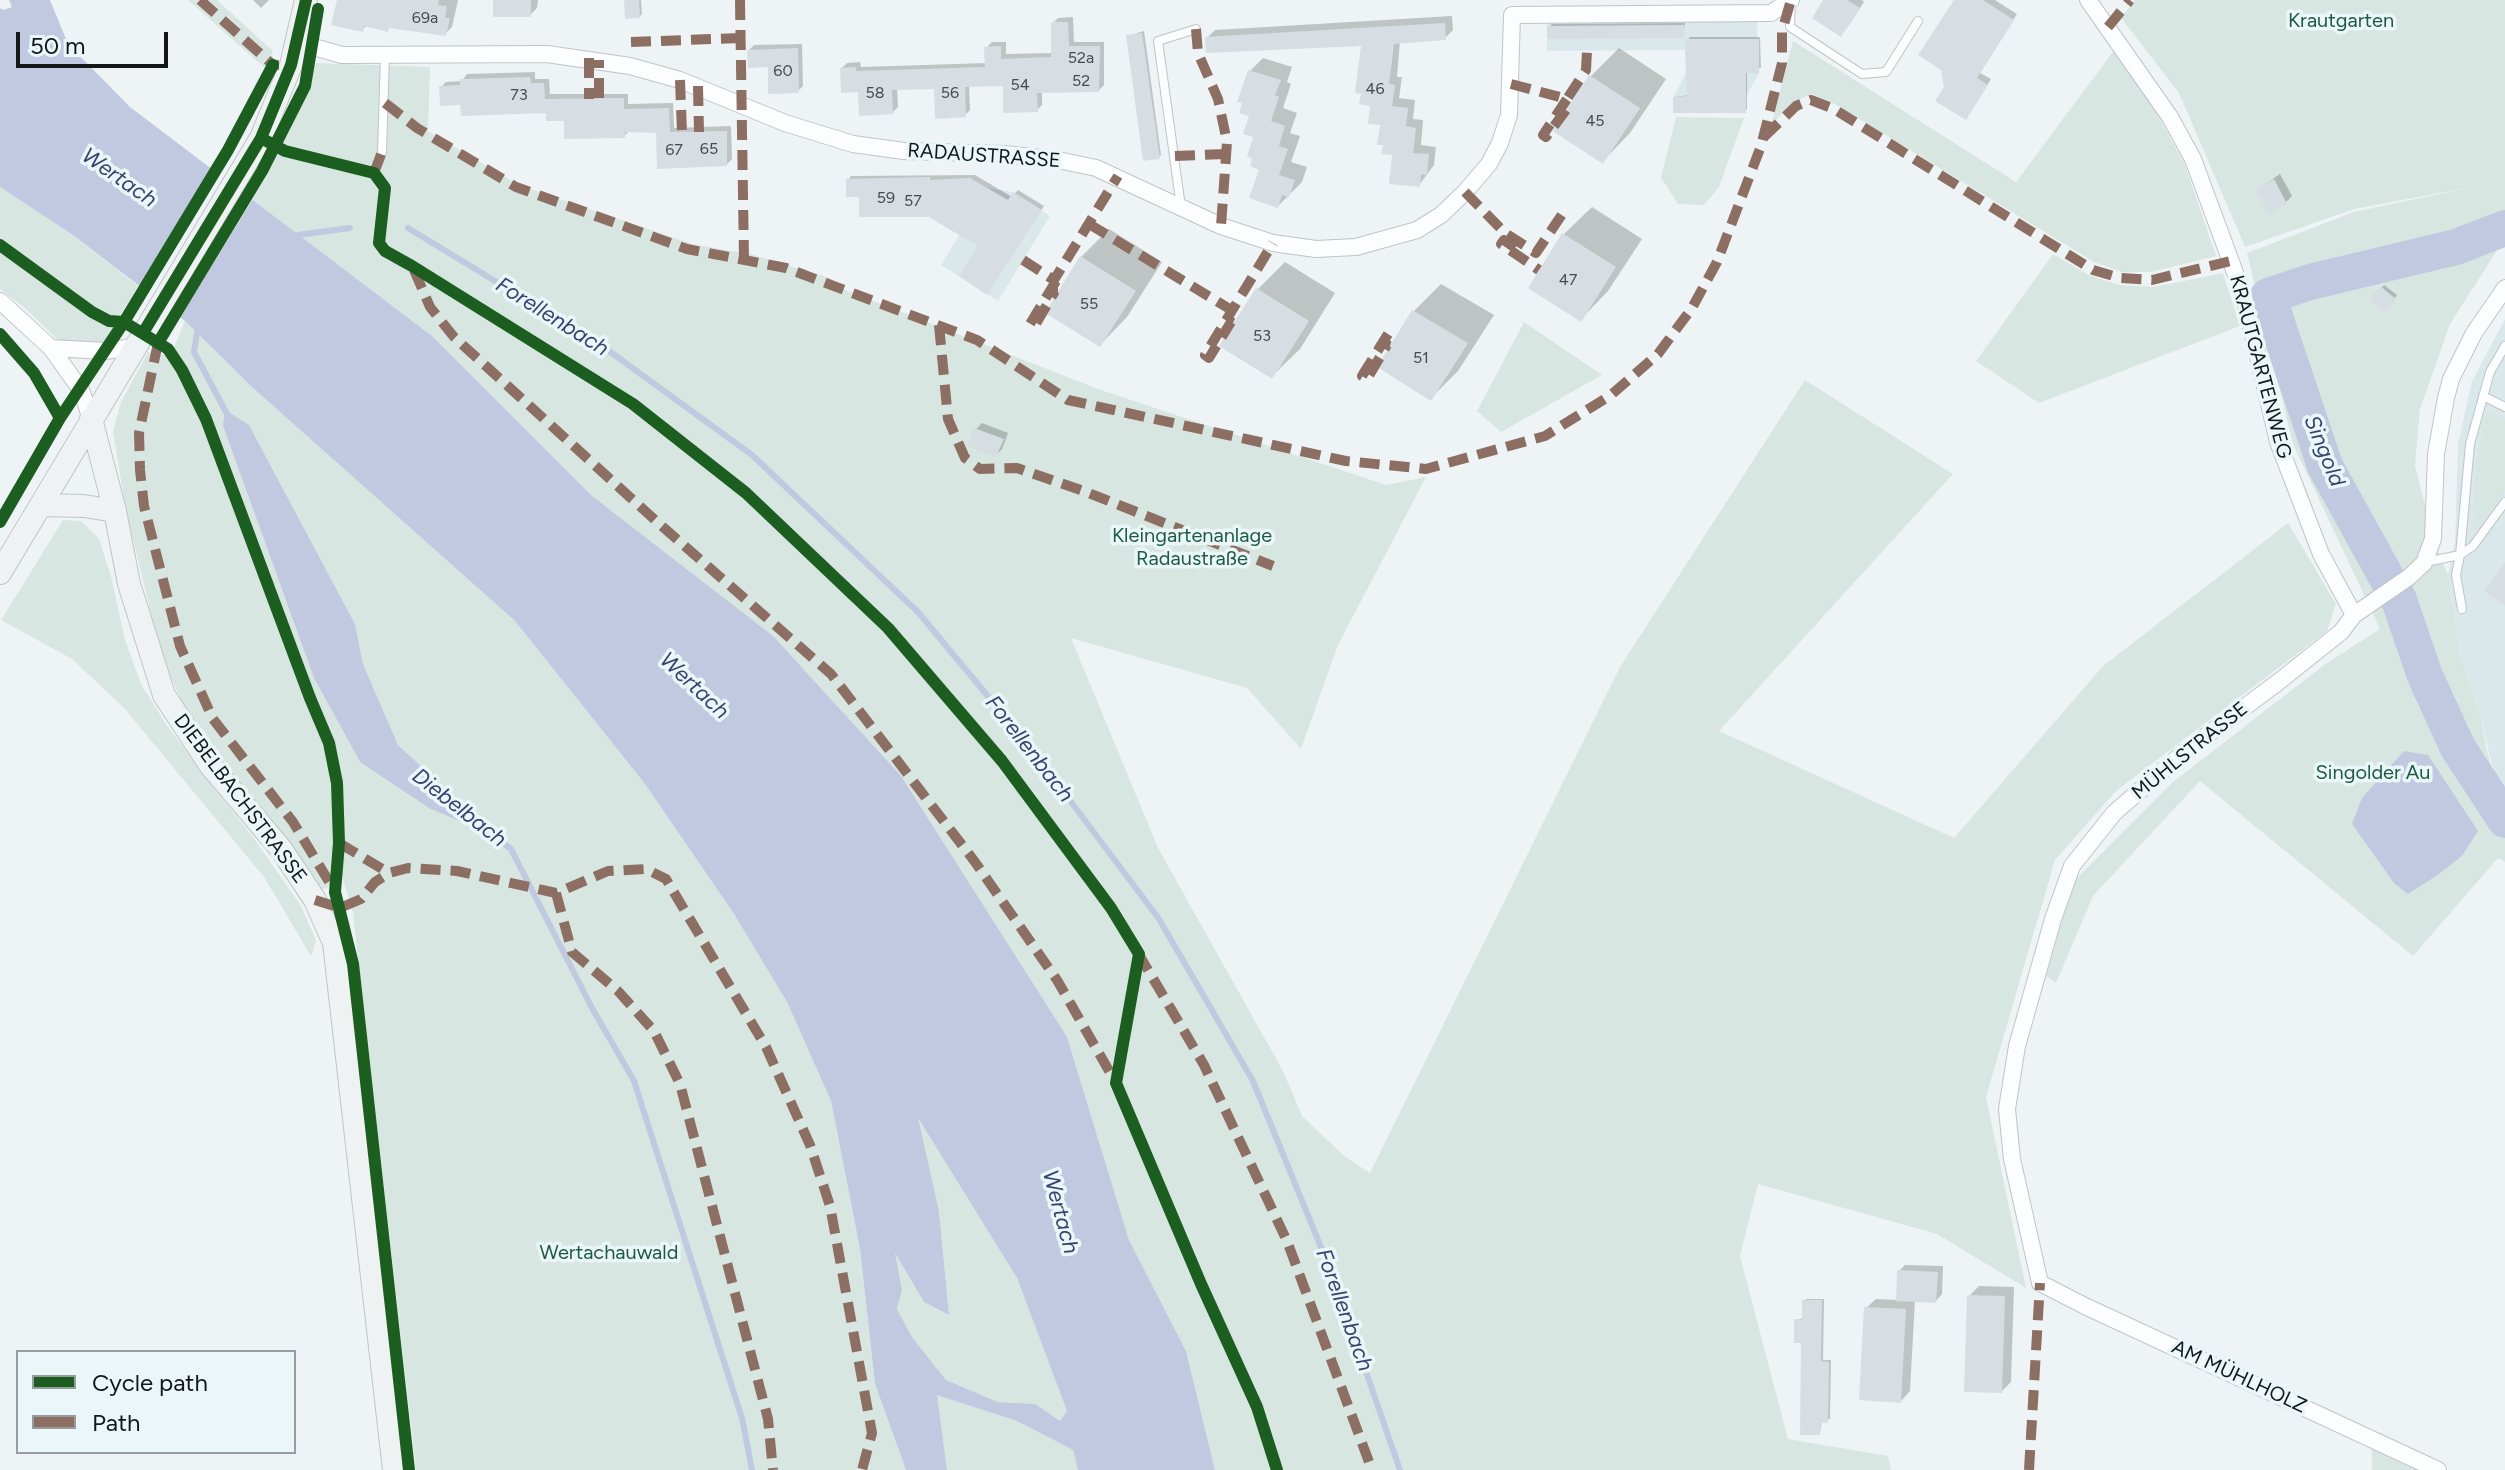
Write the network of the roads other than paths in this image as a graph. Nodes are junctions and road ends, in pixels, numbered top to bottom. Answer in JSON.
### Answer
{"nodes":[{"id":1,"x":306,"y":0,"type":"edge"},
{"id":2,"x":1791,"y":0,"type":"edge"},
{"id":3,"x":2088,"y":0,"type":"edge"},
{"id":4,"x":1512,"y":7,"type":"edge"},
{"id":5,"x":1918,"y":21,"type":"dead end"},
{"id":6,"x":1196,"y":29,"type":"dead end"},
{"id":7,"x":296,"y":42,"type":"junction"},
{"id":8,"x":385,"y":55,"type":"junction"},
{"id":9,"x":382,"y":152,"type":"dead end"},
{"id":10,"x":1181,"y":208,"type":"junction"},
{"id":11,"x":2505,"y":288,"type":"edge"},
{"id":12,"x":0,"y":301,"type":"edge"},
{"id":13,"x":2505,"y":346,"type":"edge"},
{"id":14,"x":134,"y":347,"type":"junction"},
{"id":15,"x":51,"y":348,"type":"junction"},
{"id":16,"x":2483,"y":396,"type":"junction"},
{"id":17,"x":2505,"y":407,"type":"edge"},
{"id":18,"x":91,"y":419,"type":"junction"},
{"id":19,"x":2505,"y":502,"type":"edge"},
{"id":20,"x":41,"y":505,"type":"junction"},
{"id":21,"x":115,"y":511,"type":"junction"},
{"id":22,"x":2460,"y":555,"type":"junction"},
{"id":23,"x":2424,"y":563,"type":"junction"},
{"id":24,"x":0,"y":573,"type":"edge"},
{"id":25,"x":2462,"y":609,"type":"dead end"},
{"id":26,"x":2354,"y":615,"type":"junction"},
{"id":27,"x":2040,"y":1283,"type":"joint"},
{"id":28,"x":394,"y":1470,"type":"edge"},
{"id":29,"x":2438,"y":1470,"type":"edge"}],
"edges":[{"from":1,"to":7,"type":"street"},
{"from":2,"to":4,"type":"street","name":"RADAUSTRASSE"},
{"from":2,"to":5,"type":"lane"},
{"from":3,"to":26,"type":"street","name":"KRAUTGARTENWEG"},
{"from":4,"to":10,"type":"street","name":"RADAUSTRASSE"},
{"from":6,"to":10,"type":"lane"},
{"from":7,"to":8,"type":"street","name":"RADAUSTRASSE"},
{"from":7,"to":14,"type":"street"},
{"from":8,"to":9,"type":"lane"},
{"from":8,"to":10,"type":"street","name":"RADAUSTRASSE"},
{"from":11,"to":23,"type":"street"},
{"from":12,"to":15,"type":"street"},
{"from":13,"to":16,"type":"lane"},
{"from":14,"to":15,"type":"street"},
{"from":14,"to":18,"type":"street"},
{"from":15,"to":18,"type":"street"},
{"from":16,"to":17,"type":"lane"},
{"from":16,"to":22,"type":"lane"},
{"from":18,"to":20,"type":"street"},
{"from":18,"to":21,"type":"street","name":"DIEBELBACHSTRASSE"},
{"from":19,"to":22,"type":"lane"},
{"from":20,"to":21,"type":"street"},
{"from":20,"to":24,"type":"street"},
{"from":21,"to":28,"type":"street","name":"DIEBELBACHSTRASSE"},
{"from":22,"to":23,"type":"lane"},
{"from":22,"to":25,"type":"lane"},
{"from":23,"to":26,"type":"street","name":"MÜHLSTRASSE"},
{"from":26,"to":27,"type":"street","name":"MÜHLSTRASSE"},
{"from":27,"to":29,"type":"street","name":"AM MÜHLHOLZ"}]}
